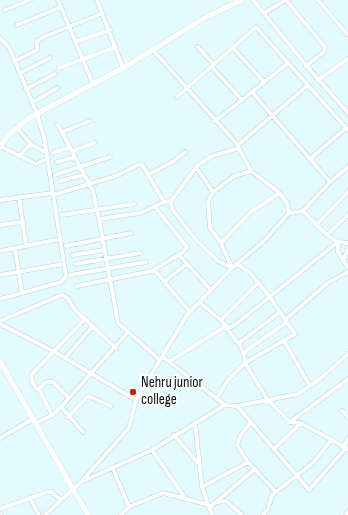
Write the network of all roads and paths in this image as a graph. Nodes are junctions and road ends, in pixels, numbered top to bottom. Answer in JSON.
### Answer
{"nodes":[{"id":1,"x":30,"y":0,"type":"edge"},
{"id":2,"x":58,"y":0,"type":"edge"},
{"id":3,"x":97,"y":0,"type":"edge"},
{"id":4,"x":242,"y":0,"type":"edge"},
{"id":5,"x":253,"y":0,"type":"edge"},
{"id":6,"x":286,"y":0,"type":"edge"},
{"id":7,"x":318,"y":0,"type":"edge"},
{"id":8,"x":61,"y":7,"type":"junction"},
{"id":9,"x":5,"y":10,"type":"dead end"},
{"id":10,"x":103,"y":13,"type":"junction"},
{"id":11,"x":264,"y":13,"type":"junction"},
{"id":12,"x":17,"y":25,"type":"dead end"},
{"id":13,"x":69,"y":27,"type":"junction"},
{"id":14,"x":110,"y":30,"type":"junction"},
{"id":15,"x":347,"y":34,"type":"dead end"},
{"id":16,"x":0,"y":38,"type":"edge"},
{"id":17,"x":75,"y":42,"type":"junction"},
{"id":18,"x":116,"y":47,"type":"junction"},
{"id":19,"x":198,"y":47,"type":"dead end"},
{"id":20,"x":233,"y":48,"type":"junction"},
{"id":21,"x":153,"y":50,"type":"junction"},
{"id":22,"x":50,"y":58,"type":"dead end"},
{"id":23,"x":348,"y":59,"type":"edge"},
{"id":24,"x":83,"y":60,"type":"junction"},
{"id":25,"x":14,"y":61,"type":"junction"},
{"id":26,"x":288,"y":63,"type":"junction"},
{"id":27,"x":213,"y":66,"type":"junction"},
{"id":28,"x":306,"y":66,"type":"junction"},
{"id":29,"x":58,"y":68,"type":"dead end"},
{"id":30,"x":123,"y":68,"type":"junction"},
{"id":31,"x":20,"y":73,"type":"junction"},
{"id":32,"x":55,"y":74,"type":"dead end"},
{"id":33,"x":318,"y":80,"type":"junction"},
{"id":34,"x":264,"y":82,"type":"junction"},
{"id":35,"x":93,"y":84,"type":"junction"},
{"id":36,"x":308,"y":85,"type":"junction"},
{"id":37,"x":187,"y":87,"type":"junction"},
{"id":38,"x":57,"y":88,"type":"dead end"},
{"id":39,"x":26,"y":89,"type":"junction"},
{"id":40,"x":252,"y":92,"type":"junction"},
{"id":41,"x":177,"y":98,"type":"dead end"},
{"id":42,"x":242,"y":100,"type":"junction"},
{"id":43,"x":32,"y":103,"type":"junction"},
{"id":44,"x":348,"y":112,"type":"edge"},
{"id":45,"x":37,"y":114,"type":"junction"},
{"id":46,"x":272,"y":116,"type":"junction"},
{"id":47,"x":90,"y":121,"type":"dead end"},
{"id":48,"x":215,"y":121,"type":"junction"},
{"id":49,"x":58,"y":125,"type":"dead end"},
{"id":50,"x":16,"y":127,"type":"junction"},
{"id":51,"x":347,"y":129,"type":"edge"},
{"id":52,"x":62,"y":132,"type":"junction"},
{"id":53,"x":94,"y":143,"type":"dead end"},
{"id":54,"x":31,"y":144,"type":"junction"},
{"id":55,"x":0,"y":146,"type":"edge"},
{"id":56,"x":238,"y":147,"type":"junction"},
{"id":57,"x":71,"y":149,"type":"junction"},
{"id":58,"x":185,"y":152,"type":"dead end"},
{"id":59,"x":53,"y":153,"type":"dead end"},
{"id":60,"x":20,"y":155,"type":"junction"},
{"id":61,"x":47,"y":156,"type":"junction"},
{"id":62,"x":75,"y":157,"type":"junction"},
{"id":63,"x":110,"y":157,"type":"dead end"},
{"id":64,"x":310,"y":159,"type":"junction"},
{"id":65,"x":57,"y":162,"type":"dead end"},
{"id":66,"x":196,"y":167,"type":"junction"},
{"id":67,"x":348,"y":167,"type":"edge"},
{"id":68,"x":81,"y":168,"type":"junction"},
{"id":69,"x":251,"y":172,"type":"junction"},
{"id":70,"x":55,"y":175,"type":"dead end"},
{"id":71,"x":84,"y":175,"type":"junction"},
{"id":72,"x":148,"y":175,"type":"junction"},
{"id":73,"x":60,"y":181,"type":"dead end"},
{"id":74,"x":330,"y":182,"type":"junction"},
{"id":75,"x":90,"y":185,"type":"junction"},
{"id":76,"x":213,"y":192,"type":"junction"},
{"id":77,"x":348,"y":192,"type":"edge"},
{"id":78,"x":280,"y":193,"type":"junction"},
{"id":79,"x":53,"y":194,"type":"junction"},
{"id":80,"x":20,"y":197,"type":"junction"},
{"id":81,"x":0,"y":200,"type":"edge"},
{"id":82,"x":171,"y":201,"type":"junction"},
{"id":83,"x":164,"y":202,"type":"junction"},
{"id":84,"x":134,"y":204,"type":"dead end"},
{"id":85,"x":155,"y":207,"type":"junction"},
{"id":86,"x":97,"y":209,"type":"junction"},
{"id":87,"x":303,"y":211,"type":"junction"},
{"id":88,"x":289,"y":212,"type":"junction"},
{"id":89,"x":62,"y":215,"type":"dead end"},
{"id":90,"x":348,"y":215,"type":"edge"},
{"id":91,"x":100,"y":219,"type":"junction"},
{"id":92,"x":23,"y":222,"type":"junction"},
{"id":93,"x":0,"y":225,"type":"edge"},
{"id":94,"x":316,"y":225,"type":"junction"},
{"id":95,"x":131,"y":233,"type":"dead end"},
{"id":96,"x":327,"y":235,"type":"junction"},
{"id":97,"x":60,"y":239,"type":"junction"},
{"id":98,"x":102,"y":239,"type":"junction"},
{"id":99,"x":338,"y":242,"type":"junction"},
{"id":100,"x":221,"y":243,"type":"junction"},
{"id":101,"x":348,"y":243,"type":"edge"},
{"id":102,"x":26,"y":246,"type":"junction"},
{"id":103,"x":66,"y":246,"type":"dead end"},
{"id":104,"x":15,"y":249,"type":"junction"},
{"id":105,"x":348,"y":249,"type":"edge"},
{"id":106,"x":104,"y":250,"type":"junction"},
{"id":107,"x":0,"y":251,"type":"edge"},
{"id":108,"x":140,"y":253,"type":"dead end"},
{"id":109,"x":73,"y":255,"type":"dead end"},
{"id":110,"x":179,"y":255,"type":"junction"},
{"id":111,"x":106,"y":259,"type":"junction"},
{"id":112,"x":343,"y":260,"type":"junction"},
{"id":113,"x":146,"y":262,"type":"dead end"},
{"id":114,"x":64,"y":264,"type":"junction"},
{"id":115,"x":76,"y":264,"type":"dead end"},
{"id":116,"x":187,"y":264,"type":"junction"},
{"id":117,"x":237,"y":264,"type":"junction"},
{"id":118,"x":232,"y":268,"type":"junction"},
{"id":119,"x":348,"y":268,"type":"edge"},
{"id":120,"x":108,"y":269,"type":"junction"},
{"id":121,"x":152,"y":271,"type":"junction"},
{"id":122,"x":348,"y":272,"type":"edge"},
{"id":123,"x":19,"y":273,"type":"junction"},
{"id":124,"x":0,"y":275,"type":"edge"},
{"id":125,"x":70,"y":275,"type":"dead end"},
{"id":126,"x":110,"y":279,"type":"junction"},
{"id":127,"x":165,"y":281,"type":"junction"},
{"id":128,"x":258,"y":283,"type":"junction"},
{"id":129,"x":77,"y":286,"type":"dead end"},
{"id":130,"x":211,"y":290,"type":"junction"},
{"id":131,"x":22,"y":293,"type":"junction"},
{"id":132,"x":269,"y":296,"type":"junction"},
{"id":133,"x":0,"y":299,"type":"edge"},
{"id":134,"x":199,"y":302,"type":"junction"},
{"id":135,"x":190,"y":312,"type":"junction"},
{"id":136,"x":280,"y":312,"type":"junction"},
{"id":137,"x":85,"y":319,"type":"junction"},
{"id":138,"x":221,"y":320,"type":"junction"},
{"id":139,"x":286,"y":321,"type":"junction"},
{"id":140,"x":0,"y":322,"type":"edge"},
{"id":141,"x":93,"y":326,"type":"junction"},
{"id":142,"x":226,"y":326,"type":"junction"},
{"id":143,"x":128,"y":332,"type":"junction"},
{"id":144,"x":284,"y":341,"type":"junction"},
{"id":145,"x":239,"y":343,"type":"junction"},
{"id":146,"x":116,"y":348,"type":"junction"},
{"id":147,"x":55,"y":352,"type":"junction"},
{"id":148,"x":244,"y":354,"type":"junction"},
{"id":149,"x":348,"y":354,"type":"edge"},
{"id":150,"x":65,"y":358,"type":"junction"},
{"id":151,"x":162,"y":358,"type":"junction"},
{"id":152,"x":0,"y":361,"type":"edge"},
{"id":153,"x":170,"y":361,"type":"junction"},
{"id":154,"x":245,"y":363,"type":"junction"},
{"id":155,"x":92,"y":374,"type":"junction"},
{"id":156,"x":348,"y":379,"type":"edge"},
{"id":157,"x":310,"y":386,"type":"junction"},
{"id":158,"x":39,"y":389,"type":"junction"},
{"id":159,"x":69,"y":398,"type":"junction"},
{"id":160,"x":217,"y":398,"type":"junction"},
{"id":161,"x":267,"y":399,"type":"junction"},
{"id":162,"x":136,"y":400,"type":"junction"},
{"id":163,"x":225,"y":405,"type":"junction"},
{"id":164,"x":111,"y":406,"type":"dead end"},
{"id":165,"x":237,"y":406,"type":"junction"},
{"id":166,"x":61,"y":407,"type":"junction"},
{"id":167,"x":342,"y":411,"type":"dead end"},
{"id":168,"x":52,"y":415,"type":"junction"},
{"id":169,"x":68,"y":417,"type":"junction"},
{"id":170,"x":348,"y":417,"type":"edge"},
{"id":171,"x":34,"y":421,"type":"junction"},
{"id":172,"x":251,"y":422,"type":"junction"},
{"id":173,"x":290,"y":422,"type":"junction"},
{"id":174,"x":301,"y":423,"type":"junction"},
{"id":175,"x":195,"y":424,"type":"junction"},
{"id":176,"x":83,"y":432,"type":"dead end"},
{"id":177,"x":174,"y":435,"type":"junction"},
{"id":178,"x":0,"y":438,"type":"edge"},
{"id":179,"x":348,"y":439,"type":"edge"},
{"id":180,"x":331,"y":440,"type":"junction"},
{"id":181,"x":275,"y":448,"type":"junction"},
{"id":182,"x":346,"y":448,"type":"edge"},
{"id":183,"x":152,"y":450,"type":"junction"},
{"id":184,"x":198,"y":462,"type":"junction"},
{"id":185,"x":248,"y":462,"type":"junction"},
{"id":186,"x":113,"y":469,"type":"junction"},
{"id":187,"x":255,"y":469,"type":"junction"},
{"id":188,"x":297,"y":476,"type":"junction"},
{"id":189,"x":81,"y":482,"type":"junction"},
{"id":190,"x":202,"y":487,"type":"junction"},
{"id":191,"x":73,"y":488,"type":"junction"},
{"id":192,"x":275,"y":491,"type":"junction"},
{"id":193,"x":30,"y":498,"type":"junction"},
{"id":194,"x":185,"y":498,"type":"junction"},
{"id":195,"x":60,"y":499,"type":"junction"},
{"id":196,"x":216,"y":502,"type":"junction"},
{"id":197,"x":206,"y":504,"type":"junction"},
{"id":198,"x":129,"y":507,"type":"junction"},
{"id":199,"x":209,"y":508,"type":"junction"},
{"id":200,"x":0,"y":509,"type":"edge"},
{"id":201,"x":348,"y":512,"type":"edge"},
{"id":202,"x":39,"y":515,"type":"edge"},
{"id":203,"x":45,"y":515,"type":"edge"},
{"id":204,"x":88,"y":515,"type":"edge"},
{"id":205,"x":122,"y":515,"type":"edge"},
{"id":206,"x":212,"y":515,"type":"edge"},
{"id":207,"x":242,"y":515,"type":"edge"},
{"id":208,"x":262,"y":515,"type":"edge"},
{"id":209,"x":346,"y":515,"type":"edge"}],
"edges":[{"from":1,"to":9,"type":"street"},
{"from":2,"to":8,"type":"street"},
{"from":3,"to":10,"type":"street"},
{"from":4,"to":21,"type":"main road"},
{"from":5,"to":11,"type":"street"},
{"from":6,"to":11,"type":"street"},
{"from":6,"to":28,"type":"street"},
{"from":7,"to":15,"type":"street"},
{"from":8,"to":12,"type":"street"},
{"from":8,"to":13,"type":"street"},
{"from":10,"to":13,"type":"street"},
{"from":10,"to":14,"type":"street"},
{"from":11,"to":28,"type":"street"},
{"from":13,"to":17,"type":"street"},
{"from":13,"to":25,"type":"street"},
{"from":14,"to":17,"type":"street"},
{"from":14,"to":18,"type":"street"},
{"from":16,"to":25,"type":"street"},
{"from":17,"to":24,"type":"street"},
{"from":18,"to":24,"type":"street"},
{"from":18,"to":30,"type":"street"},
{"from":19,"to":27,"type":"street"},
{"from":20,"to":26,"type":"street"},
{"from":20,"to":27,"type":"street"},
{"from":20,"to":34,"type":"street"},
{"from":21,"to":30,"type":"main road"},
{"from":21,"to":37,"type":"street"},
{"from":22,"to":31,"type":"street"},
{"from":23,"to":33,"type":"street"},
{"from":24,"to":29,"type":"street"},
{"from":24,"to":35,"type":"street"},
{"from":25,"to":31,"type":"street"},
{"from":26,"to":34,"type":"street"},
{"from":26,"to":36,"type":"street"},
{"from":27,"to":37,"type":"street"},
{"from":27,"to":42,"type":"street"},
{"from":28,"to":33,"type":"street"},
{"from":30,"to":35,"type":"main road"},
{"from":31,"to":39,"type":"street"},
{"from":32,"to":39,"type":"street"},
{"from":33,"to":44,"type":"street"},
{"from":34,"to":40,"type":"street"},
{"from":35,"to":45,"type":"main road"},
{"from":36,"to":46,"type":"street"},
{"from":36,"to":51,"type":"street"},
{"from":37,"to":41,"type":"street"},
{"from":37,"to":48,"type":"street"},
{"from":38,"to":43,"type":"street"},
{"from":39,"to":43,"type":"street"},
{"from":40,"to":42,"type":"street"},
{"from":40,"to":46,"type":"street"},
{"from":42,"to":48,"type":"street"},
{"from":43,"to":45,"type":"street"},
{"from":45,"to":50,"type":"main road"},
{"from":45,"to":61,"type":"street"},
{"from":46,"to":56,"type":"street"},
{"from":46,"to":64,"type":"street"},
{"from":47,"to":52,"type":"street"},
{"from":48,"to":56,"type":"street"},
{"from":49,"to":52,"type":"street"},
{"from":50,"to":54,"type":"street"},
{"from":50,"to":55,"type":"main road"},
{"from":51,"to":64,"type":"street"},
{"from":52,"to":57,"type":"street"},
{"from":53,"to":57,"type":"street"},
{"from":54,"to":60,"type":"street"},
{"from":54,"to":61,"type":"street"},
{"from":55,"to":60,"type":"street"},
{"from":56,"to":66,"type":"street"},
{"from":56,"to":69,"type":"street"},
{"from":57,"to":59,"type":"street"},
{"from":57,"to":62,"type":"street"},
{"from":58,"to":72,"type":"street"},
{"from":60,"to":61,"type":"street"},
{"from":61,"to":79,"type":"street"},
{"from":62,"to":65,"type":"street"},
{"from":62,"to":68,"type":"street"},
{"from":63,"to":68,"type":"street"},
{"from":64,"to":74,"type":"street"},
{"from":66,"to":76,"type":"street"},
{"from":66,"to":82,"type":"street"},
{"from":67,"to":74,"type":"street"},
{"from":68,"to":70,"type":"street"},
{"from":68,"to":71,"type":"street"},
{"from":69,"to":76,"type":"street"},
{"from":69,"to":78,"type":"street"},
{"from":71,"to":73,"type":"street"},
{"from":71,"to":75,"type":"street"},
{"from":72,"to":75,"type":"street"},
{"from":72,"to":83,"type":"street"},
{"from":74,"to":87,"type":"street"},
{"from":75,"to":79,"type":"street"},
{"from":75,"to":86,"type":"street"},
{"from":76,"to":100,"type":"street"},
{"from":77,"to":94,"type":"street"},
{"from":78,"to":88,"type":"street"},
{"from":78,"to":100,"type":"street"},
{"from":79,"to":80,"type":"street"},
{"from":79,"to":97,"type":"street"},
{"from":80,"to":81,"type":"street"},
{"from":80,"to":92,"type":"street"},
{"from":82,"to":83,"type":"street"},
{"from":82,"to":118,"type":"street"},
{"from":83,"to":85,"type":"street"},
{"from":84,"to":86,"type":"street"},
{"from":85,"to":91,"type":"street"},
{"from":85,"to":110,"type":"street"},
{"from":86,"to":89,"type":"street"},
{"from":86,"to":91,"type":"street"},
{"from":87,"to":88,"type":"street"},
{"from":87,"to":94,"type":"street"},
{"from":88,"to":117,"type":"street"},
{"from":90,"to":96,"type":"street"},
{"from":91,"to":98,"type":"street"},
{"from":92,"to":93,"type":"street"},
{"from":92,"to":102,"type":"street"},
{"from":94,"to":96,"type":"street"},
{"from":95,"to":98,"type":"street"},
{"from":96,"to":99,"type":"street"},
{"from":97,"to":102,"type":"street"},
{"from":97,"to":114,"type":"street"},
{"from":98,"to":103,"type":"street"},
{"from":98,"to":106,"type":"street"},
{"from":99,"to":101,"type":"street"},
{"from":99,"to":112,"type":"street"},
{"from":99,"to":132,"type":"street"},
{"from":100,"to":118,"type":"street"},
{"from":102,"to":104,"type":"street"},
{"from":104,"to":107,"type":"street"},
{"from":104,"to":123,"type":"street"},
{"from":105,"to":112,"type":"street"},
{"from":106,"to":109,"type":"street"},
{"from":106,"to":111,"type":"street"},
{"from":108,"to":111,"type":"street"},
{"from":110,"to":116,"type":"street"},
{"from":110,"to":121,"type":"street"},
{"from":111,"to":115,"type":"street"},
{"from":111,"to":120,"type":"street"},
{"from":112,"to":119,"type":"street"},
{"from":113,"to":120,"type":"street"},
{"from":114,"to":123,"type":"street"},
{"from":114,"to":131,"type":"street"},
{"from":116,"to":127,"type":"street"},
{"from":116,"to":130,"type":"street"},
{"from":117,"to":118,"type":"street"},
{"from":117,"to":128,"type":"street"},
{"from":118,"to":130,"type":"street"},
{"from":120,"to":125,"type":"street"},
{"from":120,"to":126,"type":"street"},
{"from":121,"to":126,"type":"street"},
{"from":121,"to":127,"type":"street"},
{"from":122,"to":139,"type":"street"},
{"from":123,"to":124,"type":"street"},
{"from":123,"to":131,"type":"street"},
{"from":126,"to":129,"type":"street"},
{"from":126,"to":143,"type":"street"},
{"from":127,"to":135,"type":"street"},
{"from":128,"to":132,"type":"street"},
{"from":128,"to":138,"type":"street"},
{"from":130,"to":134,"type":"street"},
{"from":131,"to":133,"type":"street"},
{"from":132,"to":136,"type":"street"},
{"from":132,"to":142,"type":"street"},
{"from":134,"to":135,"type":"street"},
{"from":134,"to":138,"type":"street"},
{"from":135,"to":151,"type":"street"},
{"from":136,"to":139,"type":"street"},
{"from":136,"to":145,"type":"street"},
{"from":137,"to":140,"type":"street"},
{"from":137,"to":141,"type":"street"},
{"from":137,"to":147,"type":"street"},
{"from":138,"to":142,"type":"street"},
{"from":139,"to":144,"type":"street"},
{"from":139,"to":148,"type":"street"},
{"from":140,"to":147,"type":"street"},
{"from":141,"to":146,"type":"street"},
{"from":141,"to":150,"type":"street"},
{"from":142,"to":145,"type":"street"},
{"from":142,"to":153,"type":"street"},
{"from":143,"to":146,"type":"street"},
{"from":143,"to":151,"type":"street"},
{"from":144,"to":154,"type":"street"},
{"from":144,"to":157,"type":"street"},
{"from":145,"to":148,"type":"street"},
{"from":146,"to":155,"type":"street"},
{"from":147,"to":150,"type":"street"},
{"from":147,"to":158,"type":"street"},
{"from":148,"to":154,"type":"street"},
{"from":149,"to":157,"type":"street"},
{"from":150,"to":155,"type":"street"},
{"from":151,"to":153,"type":"street"},
{"from":151,"to":162,"type":"street"},
{"from":152,"to":171,"type":"main road"},
{"from":153,"to":160,"type":"street"},
{"from":154,"to":160,"type":"street"},
{"from":154,"to":161,"type":"street"},
{"from":155,"to":159,"type":"street"},
{"from":155,"to":162,"type":"street"},
{"from":156,"to":173,"type":"street"},
{"from":157,"to":161,"type":"street"},
{"from":158,"to":159,"type":"street"},
{"from":158,"to":168,"type":"street"},
{"from":159,"to":166,"type":"street"},
{"from":160,"to":163,"type":"street"},
{"from":161,"to":165,"type":"street"},
{"from":161,"to":173,"type":"street"},
{"from":162,"to":189,"type":"street"},
{"from":163,"to":165,"type":"street"},
{"from":163,"to":175,"type":"street"},
{"from":164,"to":169,"type":"street"},
{"from":165,"to":172,"type":"street"},
{"from":166,"to":168,"type":"street"},
{"from":166,"to":169,"type":"street"},
{"from":167,"to":170,"type":"street"},
{"from":168,"to":171,"type":"street"},
{"from":169,"to":176,"type":"street"},
{"from":171,"to":178,"type":"street"},
{"from":171,"to":191,"type":"main road"},
{"from":172,"to":181,"type":"street"},
{"from":172,"to":185,"type":"street"},
{"from":173,"to":174,"type":"street"},
{"from":174,"to":180,"type":"street"},
{"from":174,"to":181,"type":"street"},
{"from":175,"to":177,"type":"street"},
{"from":175,"to":184,"type":"street"},
{"from":177,"to":183,"type":"street"},
{"from":177,"to":184,"type":"street"},
{"from":179,"to":182,"type":"street"},
{"from":180,"to":182,"type":"street"},
{"from":180,"to":188,"type":"street"},
{"from":181,"to":188,"type":"street"},
{"from":182,"to":188,"type":"street"},
{"from":183,"to":186,"type":"street"},
{"from":183,"to":194,"type":"street"},
{"from":184,"to":190,"type":"street"},
{"from":185,"to":187,"type":"street"},
{"from":185,"to":190,"type":"street"},
{"from":186,"to":189,"type":"street"},
{"from":186,"to":198,"type":"street"},
{"from":187,"to":192,"type":"street"},
{"from":187,"to":196,"type":"street"},
{"from":188,"to":192,"type":"street"},
{"from":189,"to":191,"type":"street"},
{"from":190,"to":197,"type":"street"},
{"from":191,"to":195,"type":"street"},
{"from":191,"to":204,"type":"main road"},
{"from":192,"to":208,"type":"street"},
{"from":193,"to":195,"type":"street"},
{"from":193,"to":200,"type":"street"},
{"from":193,"to":202,"type":"street"},
{"from":194,"to":197,"type":"street"},
{"from":194,"to":198,"type":"street"},
{"from":195,"to":203,"type":"street"},
{"from":196,"to":199,"type":"street"},
{"from":196,"to":207,"type":"street"},
{"from":197,"to":199,"type":"street"},
{"from":198,"to":205,"type":"street"},
{"from":199,"to":206,"type":"street"},
{"from":201,"to":209,"type":"street"}]}
